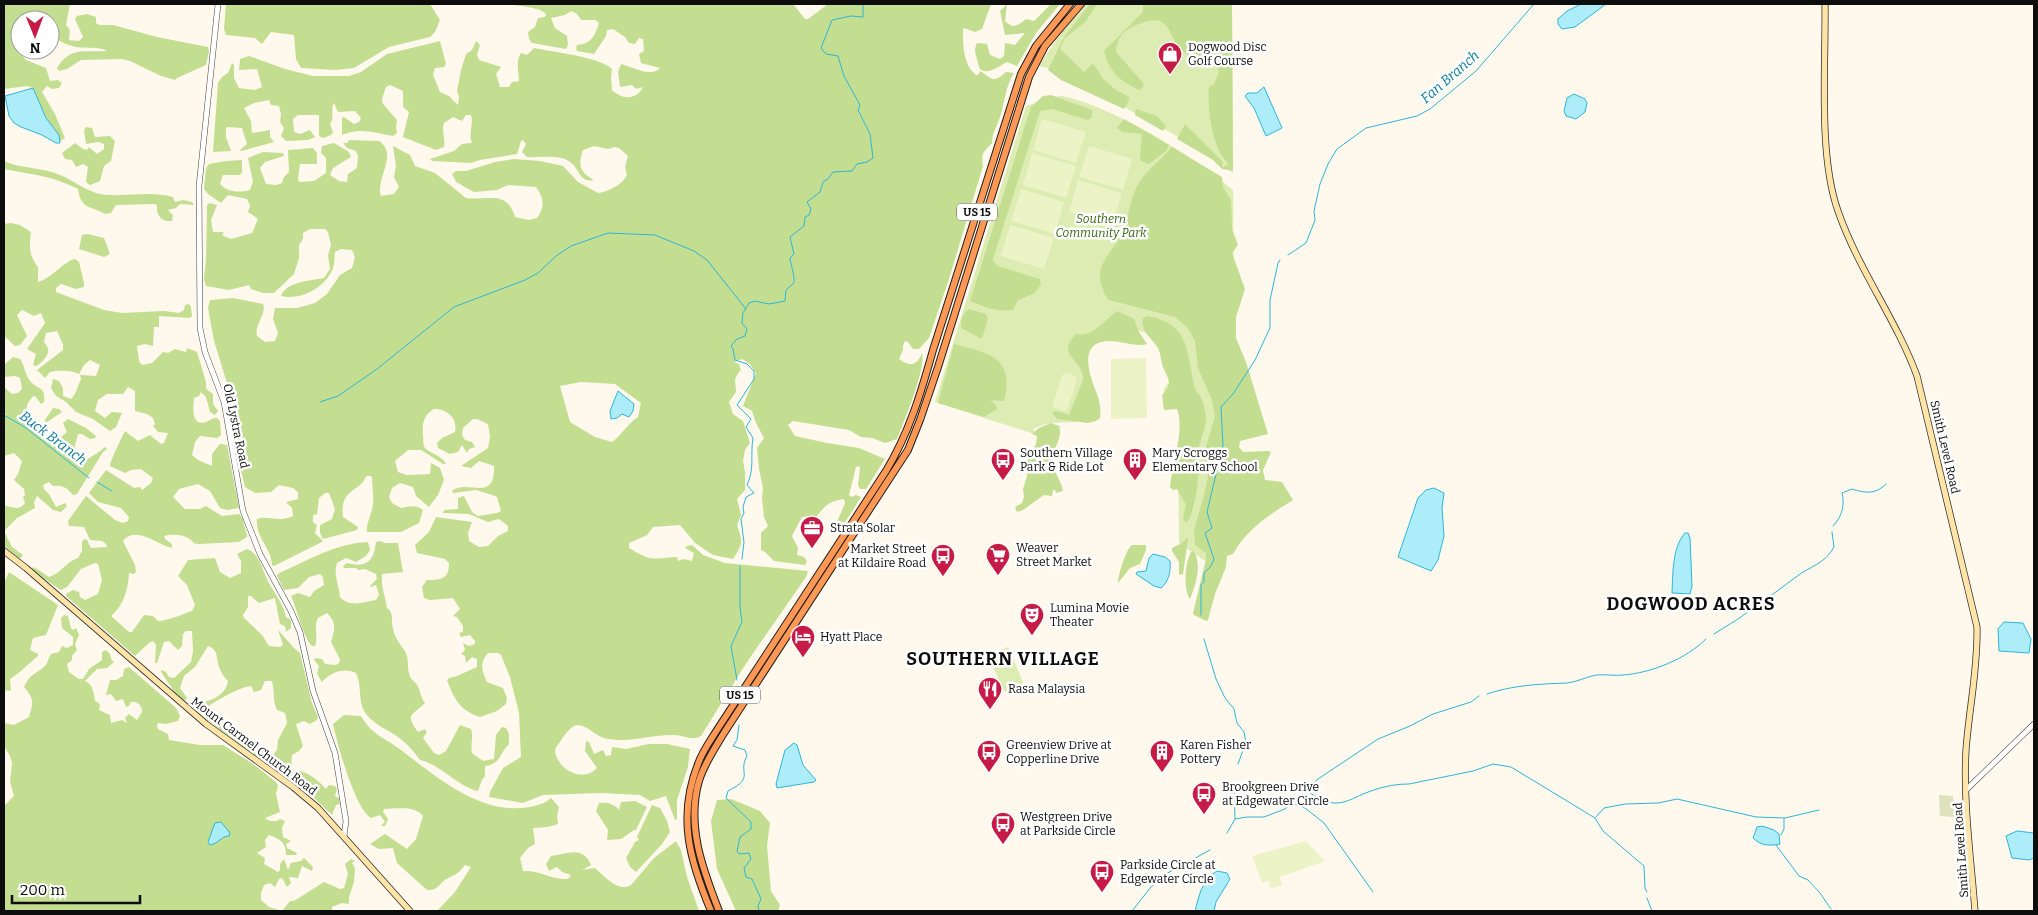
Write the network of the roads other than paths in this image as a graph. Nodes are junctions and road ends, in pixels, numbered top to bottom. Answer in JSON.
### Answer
{"nodes":[{"id":1,"x":218,"y":4,"type":"edge"},
{"id":2,"x":1070,"y":4,"type":"edge"},
{"id":3,"x":1081,"y":4,"type":"edge"},
{"id":4,"x":1825,"y":4,"type":"edge"},
{"id":5,"x":4,"y":551,"type":"edge"},
{"id":6,"x":2034,"y":724,"type":"edge"},
{"id":7,"x":1966,"y":788,"type":"junction"},
{"id":8,"x":344,"y":836,"type":"junction"},
{"id":9,"x":410,"y":911,"type":"edge"},
{"id":10,"x":711,"y":911,"type":"edge"},
{"id":11,"x":719,"y":911,"type":"edge"},
{"id":12,"x":1975,"y":911,"type":"edge"}],
"edges":[{"from":1,"to":8,"type":"street","name":"Old Lystra Road"},
{"from":2,"to":10,"type":"highway","number":"US 15"},
{"from":3,"to":11,"type":"highway","number":"US 15"},
{"from":4,"to":7,"type":"main road","name":"Smith Level Road"},
{"from":5,"to":8,"type":"main road","name":"Mount Carmel Church Road"},
{"from":6,"to":7,"type":"street"},
{"from":7,"to":12,"type":"main road","name":"Smith Level Road"},
{"from":8,"to":9,"type":"main road","name":"Mount Carmel Church Road"}]}
